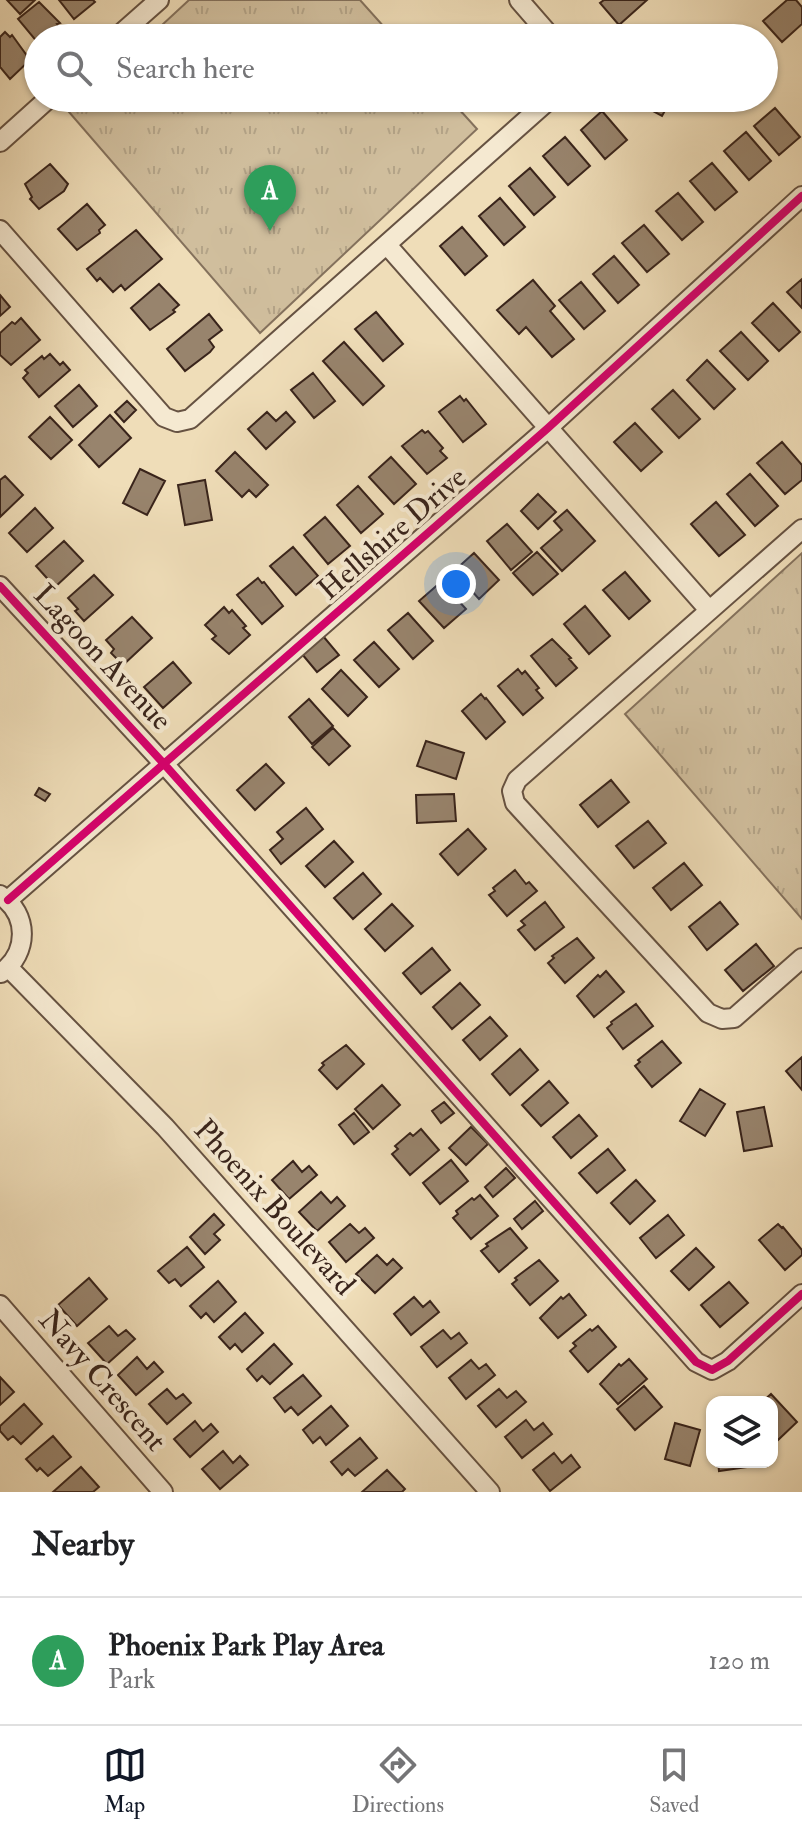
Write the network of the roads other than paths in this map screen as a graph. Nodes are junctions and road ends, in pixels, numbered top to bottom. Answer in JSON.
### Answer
{"nodes":[{"id":1,"x":159,"y":0,"type":"edge"},
{"id":2,"x":519,"y":0,"type":"edge"},
{"id":3,"x":132,"y":24,"type":"edge"},
{"id":4,"x":540,"y":24,"type":"edge"},
{"id":5,"x":33,"y":112,"type":"edge"},
{"id":6,"x":535,"y":112,"type":"edge"},
{"id":7,"x":0,"y":142,"type":"edge"},
{"id":8,"x":802,"y":196,"type":"edge"},
{"id":9,"x":0,"y":230,"type":"edge"},
{"id":10,"x":387,"y":245,"type":"junction"},
{"id":11,"x":548,"y":428,"type":"junction"},
{"id":12,"x":802,"y":529,"type":"edge"},
{"id":13,"x":0,"y":586,"type":"edge"},
{"id":14,"x":709,"y":610,"type":"junction"},
{"id":15,"x":165,"y":765,"type":"junction"},
{"id":16,"x":4,"y":898,"type":"edge"},
{"id":17,"x":802,"y":958,"type":"edge"},
{"id":18,"x":4,"y":971,"type":"edge"},
{"id":19,"x":802,"y":1294,"type":"edge"},
{"id":20,"x":0,"y":1305,"type":"edge"},
{"id":21,"x":163,"y":1492,"type":"edge"},
{"id":22,"x":490,"y":1492,"type":"edge"}],
"edges":[{"from":1,"to":3,"type":"street"},
{"from":2,"to":4,"type":"street"},
{"from":5,"to":7,"type":"street"},
{"from":6,"to":10,"type":"street"},
{"from":8,"to":11,"type":"street","name":"Hellshire Drive"},
{"from":9,"to":10,"type":"street"},
{"from":10,"to":11,"type":"street"},
{"from":11,"to":14,"type":"street"},
{"from":11,"to":15,"type":"street","name":"Hellshire Drive"},
{"from":12,"to":14,"type":"street"},
{"from":13,"to":15,"type":"street","name":"Lagoon Avenue"},
{"from":14,"to":17,"type":"street"},
{"from":15,"to":16,"type":"street","name":"Hellshire Drive"},
{"from":15,"to":19,"type":"street","name":"Lagoon Avenue"},
{"from":16,"to":18,"type":"street"},
{"from":18,"to":22,"type":"street","name":"Phoenix Boulevard"},
{"from":20,"to":21,"type":"street","name":"Navy Crescent"}]}
